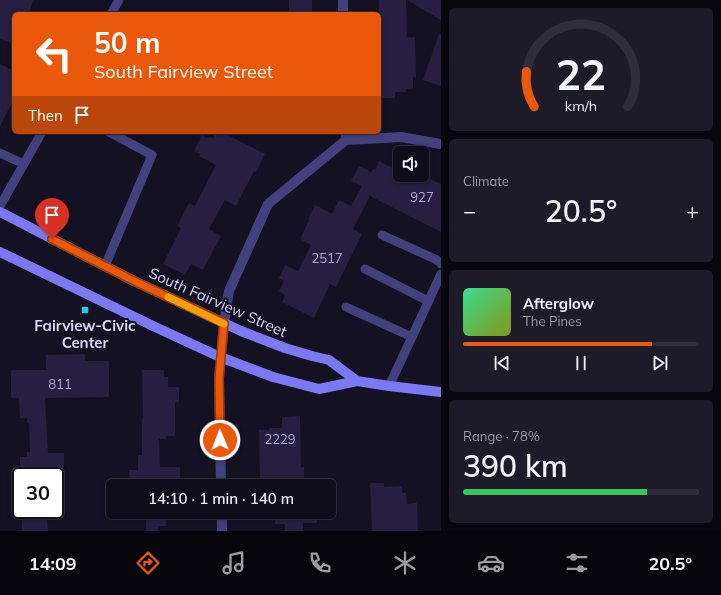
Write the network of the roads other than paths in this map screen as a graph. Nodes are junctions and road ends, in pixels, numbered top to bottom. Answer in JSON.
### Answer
{"nodes":[{"id":1,"x":119,"y":0,"type":"edge"},
{"id":2,"x":343,"y":0,"type":"edge"},
{"id":3,"x":112,"y":12,"type":"edge"},
{"id":4,"x":343,"y":12,"type":"edge"},
{"id":5,"x":41,"y":134,"type":"edge"},
{"id":6,"x":113,"y":134,"type":"edge"},
{"id":7,"x":346,"y":136,"type":"edge"},
{"id":8,"x":441,"y":144,"type":"edge"},
{"id":9,"x":0,"y":153,"type":"edge"},
{"id":10,"x":24,"y":164,"type":"junction"},
{"id":11,"x":0,"y":206,"type":"edge"},
{"id":12,"x":0,"y":212,"type":"edge"},
{"id":13,"x":382,"y":235,"type":"dead end"},
{"id":14,"x":0,"y":252,"type":"edge"},
{"id":15,"x":441,"y":264,"type":"edge"},
{"id":16,"x":105,"y":266,"type":"junction"},
{"id":17,"x":365,"y":269,"type":"dead end"},
{"id":18,"x":441,"y":274,"type":"edge"},
{"id":19,"x":428,"y":301,"type":"junction"},
{"id":20,"x":346,"y":307,"type":"dead end"},
{"id":21,"x":224,"y":323,"type":"junction"},
{"id":22,"x":412,"y":338,"type":"junction"},
{"id":23,"x":220,"y":357,"type":"junction"},
{"id":24,"x":357,"y":381,"type":"junction"},
{"id":25,"x":389,"y":386,"type":"junction"},
{"id":26,"x":441,"y":392,"type":"edge"},
{"id":27,"x":221,"y":479,"type":"edge"},
{"id":28,"x":222,"y":519,"type":"edge"},
{"id":29,"x":222,"y":531,"type":"edge"}],
"edges":[{"from":1,"to":3,"type":"lane"},
{"from":2,"to":4,"type":"street"},
{"from":5,"to":10,"type":"lane"},
{"from":6,"to":16,"type":"lane"},
{"from":7,"to":8,"type":"street"},
{"from":7,"to":21,"type":"street"},
{"from":9,"to":10,"type":"lane"},
{"from":10,"to":11,"type":"lane"},
{"from":12,"to":16,"type":"main road","name":"South Fairview Street"},
{"from":13,"to":15,"type":"lane"},
{"from":14,"to":23,"type":"main road"},
{"from":16,"to":21,"type":"main road","name":"South Fairview Street"},
{"from":17,"to":19,"type":"lane"},
{"from":18,"to":19,"type":"lane"},
{"from":19,"to":22,"type":"lane"},
{"from":20,"to":22,"type":"lane"},
{"from":21,"to":23,"type":"street"},
{"from":21,"to":24,"type":"main road","name":"South Fairview Street"},
{"from":22,"to":25,"type":"lane"},
{"from":23,"to":24,"type":"main road"},
{"from":23,"to":27,"type":"street"},
{"from":24,"to":25,"type":"main road"},
{"from":25,"to":26,"type":"main road"},
{"from":28,"to":29,"type":"street"}]}
